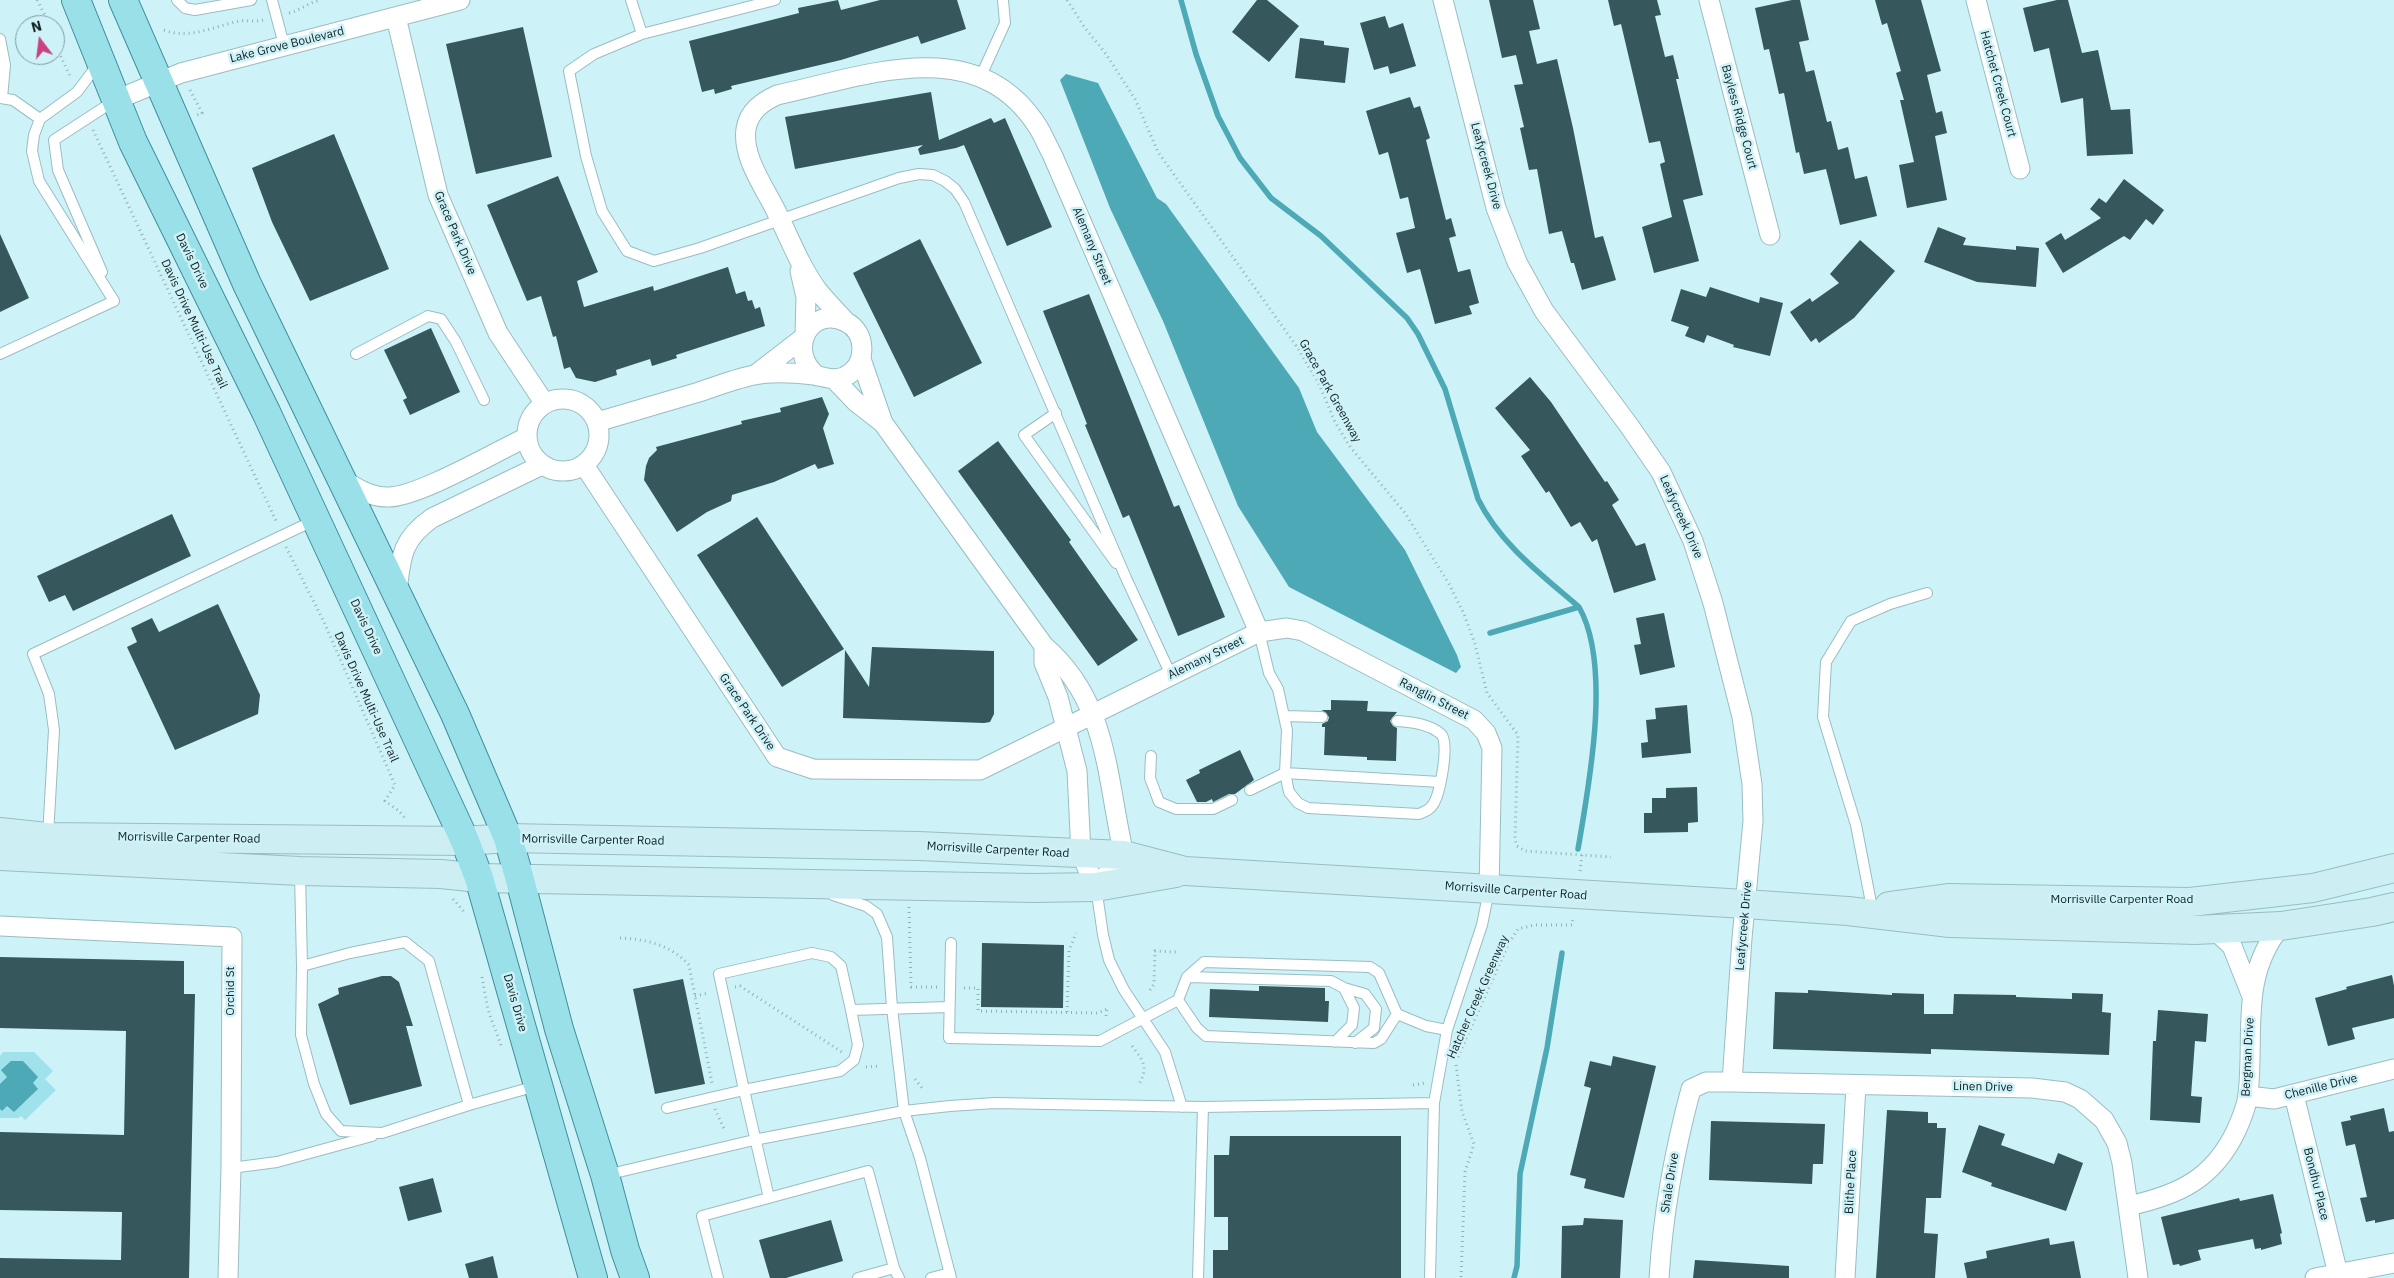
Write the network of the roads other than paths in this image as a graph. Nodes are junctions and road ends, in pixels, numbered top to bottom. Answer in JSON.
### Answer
{"nodes":[{"id":1,"x":76,"y":0,"type":"edge"},
{"id":2,"x":123,"y":0,"type":"edge"},
{"id":3,"x":178,"y":0,"type":"edge"},
{"id":4,"x":251,"y":0,"type":"edge"},
{"id":5,"x":272,"y":0,"type":"edge"},
{"id":6,"x":460,"y":0,"type":"edge"},
{"id":7,"x":631,"y":0,"type":"edge"},
{"id":8,"x":775,"y":0,"type":"edge"},
{"id":9,"x":1003,"y":0,"type":"edge"},
{"id":10,"x":1444,"y":0,"type":"edge"},
{"id":11,"x":1709,"y":0,"type":"edge"},
{"id":12,"x":1976,"y":0,"type":"edge"},
{"id":13,"x":396,"y":17,"type":"junction"},
{"id":14,"x":642,"y":34,"type":"junction"},
{"id":15,"x":0,"y":39,"type":"edge"},
{"id":16,"x":284,"y":45,"type":"junction"},
{"id":17,"x":100,"y":60,"type":"junction"},
{"id":18,"x":980,"y":78,"type":"junction"},
{"id":19,"x":159,"y":82,"type":"junction"},
{"id":20,"x":1,"y":98,"type":"edge"},
{"id":21,"x":116,"y":100,"type":"junction"},
{"id":22,"x":40,"y":118,"type":"junction"},
{"id":23,"x":2020,"y":169,"type":"dead end"},
{"id":24,"x":781,"y":221,"type":"junction"},
{"id":25,"x":1770,"y":235,"type":"dead end"},
{"id":26,"x":798,"y":260,"type":"junction"},
{"id":27,"x":114,"y":301,"type":"junction"},
{"id":28,"x":846,"y":322,"type":"junction"},
{"id":29,"x":804,"y":336,"type":"junction"},
{"id":30,"x":0,"y":354,"type":"edge"},
{"id":31,"x":356,"y":354,"type":"dead end"},
{"id":32,"x":861,"y":359,"type":"junction"},
{"id":33,"x":755,"y":375,"type":"junction"},
{"id":34,"x":825,"y":377,"type":"junction"},
{"id":35,"x":484,"y":400,"type":"dead end"},
{"id":36,"x":545,"y":404,"type":"junction"},
{"id":37,"x":1056,"y":413,"type":"junction"},
{"id":38,"x":597,"y":422,"type":"junction"},
{"id":39,"x":883,"y":423,"type":"junction"},
{"id":40,"x":527,"y":437,"type":"junction"},
{"id":41,"x":542,"y":465,"type":"junction"},
{"id":42,"x":584,"y":465,"type":"junction"},
{"id":43,"x":342,"y":479,"type":"junction"},
{"id":44,"x":316,"y":520,"type":"junction"},
{"id":45,"x":1126,"y":578,"type":"junction"},
{"id":46,"x":397,"y":592,"type":"junction"},
{"id":47,"x":1927,"y":593,"type":"dead end"},
{"id":48,"x":1259,"y":632,"type":"junction"},
{"id":49,"x":1044,"y":646,"type":"junction"},
{"id":50,"x":1171,"y":674,"type":"junction"},
{"id":51,"x":1093,"y":712,"type":"junction"},
{"id":52,"x":1284,"y":716,"type":"junction"},
{"id":53,"x":1322,"y":718,"type":"dead end"},
{"id":54,"x":1397,"y":721,"type":"dead end"},
{"id":55,"x":1067,"y":726,"type":"junction"},
{"id":56,"x":1151,"y":756,"type":"dead end"},
{"id":57,"x":1284,"y":774,"type":"junction"},
{"id":58,"x":1440,"y":782,"type":"junction"},
{"id":59,"x":1250,"y":790,"type":"dead end"},
{"id":60,"x":1232,"y":800,"type":"dead end"},
{"id":61,"x":0,"y":832,"type":"edge"},
{"id":62,"x":48,"y":836,"type":"junction"},
{"id":63,"x":508,"y":838,"type":"junction"},
{"id":64,"x":465,"y":841,"type":"junction"},
{"id":65,"x":1081,"y":854,"type":"junction"},
{"id":66,"x":1124,"y":855,"type":"junction"},
{"id":67,"x":0,"y":856,"type":"edge"},
{"id":68,"x":2394,"y":868,"type":"edge"},
{"id":69,"x":300,"y":871,"type":"junction"},
{"id":70,"x":1185,"y":871,"type":"junction"},
{"id":71,"x":479,"y":878,"type":"junction"},
{"id":72,"x":520,"y":880,"type":"junction"},
{"id":73,"x":799,"y":884,"type":"junction"},
{"id":74,"x":1096,"y":887,"type":"junction"},
{"id":75,"x":1489,"y":890,"type":"junction"},
{"id":76,"x":1745,"y":904,"type":"junction"},
{"id":77,"x":2394,"y":907,"type":"edge"},
{"id":78,"x":1860,"y":910,"type":"junction"},
{"id":79,"x":0,"y":926,"type":"edge"},
{"id":80,"x":2282,"y":926,"type":"junction"},
{"id":81,"x":2216,"y":931,"type":"junction"},
{"id":82,"x":951,"y":943,"type":"dead end"},
{"id":83,"x":302,"y":966,"type":"junction"},
{"id":84,"x":1187,"y":976,"type":"junction"},
{"id":85,"x":1344,"y":988,"type":"junction"},
{"id":86,"x":2251,"y":994,"type":"junction"},
{"id":87,"x":1178,"y":1000,"type":"junction"},
{"id":88,"x":949,"y":1007,"type":"junction"},
{"id":89,"x":892,"y":1008,"type":"junction"},
{"id":90,"x":851,"y":1010,"type":"junction"},
{"id":91,"x":1397,"y":1014,"type":"junction"},
{"id":92,"x":1142,"y":1018,"type":"junction"},
{"id":93,"x":1446,"y":1030,"type":"junction"},
{"id":94,"x":1335,"y":1042,"type":"junction"},
{"id":95,"x":1354,"y":1042,"type":"junction"},
{"id":96,"x":2394,"y":1069,"type":"edge"},
{"id":97,"x":1732,"y":1082,"type":"junction"},
{"id":98,"x":539,"y":1086,"type":"junction"},
{"id":99,"x":1856,"y":1086,"type":"junction"},
{"id":100,"x":1692,"y":1089,"type":"joint"},
{"id":101,"x":744,"y":1090,"type":"junction"},
{"id":102,"x":2294,"y":1095,"type":"junction"},
{"id":103,"x":2248,"y":1096,"type":"junction"},
{"id":104,"x":1434,"y":1103,"type":"junction"},
{"id":105,"x":468,"y":1105,"type":"junction"},
{"id":106,"x":1182,"y":1107,"type":"junction"},
{"id":107,"x":1203,"y":1107,"type":"junction"},
{"id":108,"x":667,"y":1108,"type":"dead end"},
{"id":109,"x":904,"y":1111,"type":"junction"},
{"id":110,"x":382,"y":1133,"type":"junction"},
{"id":111,"x":754,"y":1140,"type":"junction"},
{"id":112,"x":232,"y":1168,"type":"junction"},
{"id":113,"x":605,"y":1175,"type":"junction"},
{"id":114,"x":769,"y":1198,"type":"junction"},
{"id":115,"x":2128,"y":1206,"type":"junction"},
{"id":116,"x":2394,"y":1263,"type":"edge"},
{"id":117,"x":896,"y":1273,"type":"edge"},
{"id":118,"x":2338,"y":1274,"type":"junction"},
{"id":119,"x":950,"y":1276,"type":"edge"},
{"id":120,"x":228,"y":1278,"type":"edge"},
{"id":121,"x":593,"y":1278,"type":"edge"},
{"id":122,"x":635,"y":1278,"type":"edge"},
{"id":123,"x":718,"y":1278,"type":"edge"},
{"id":124,"x":858,"y":1278,"type":"edge"},
{"id":125,"x":931,"y":1278,"type":"edge"},
{"id":126,"x":1198,"y":1278,"type":"edge"},
{"id":127,"x":1430,"y":1278,"type":"edge"},
{"id":128,"x":1659,"y":1278,"type":"edge"},
{"id":129,"x":1845,"y":1278,"type":"edge"},
{"id":130,"x":2138,"y":1278,"type":"edge"},
{"id":131,"x":2315,"y":1278,"type":"edge"}],
"edges":[{"from":1,"to":17,"type":"main road","name":"Davis Drive"},
{"from":2,"to":19,"type":"main road"},
{"from":3,"to":4,"type":"lane"},
{"from":5,"to":16,"type":"lane"},
{"from":6,"to":13,"type":"street","name":"Lake Grove Boulevard"},
{"from":7,"to":14,"type":"lane"},
{"from":8,"to":14,"type":"lane"},
{"from":9,"to":18,"type":"lane"},
{"from":10,"to":76,"type":"street","name":"Leafycreek Drive"},
{"from":11,"to":25,"type":"street","name":"Bayless Ridge Court"},
{"from":12,"to":23,"type":"street","name":"Hatchet Creek Court"},
{"from":13,"to":16,"type":"street","name":"Lake Grove Boulevard"},
{"from":13,"to":36,"type":"street","name":"Grace Park Drive"},
{"from":14,"to":24,"type":"lane"},
{"from":15,"to":20,"type":"lane"},
{"from":16,"to":19,"type":"street","name":"Lake Grove Boulevard"},
{"from":17,"to":21,"type":"main road","name":"Davis Drive"},
{"from":17,"to":22,"type":"lane"},
{"from":18,"to":24,"type":"street","name":"Alemany Street"},
{"from":18,"to":48,"type":"street","name":"Alemany Street"},
{"from":19,"to":21,"type":"street","name":"Lake Grove Boulevard"},
{"from":19,"to":43,"type":"main road"},
{"from":20,"to":22,"type":"lane"},
{"from":21,"to":27,"type":"lane"},
{"from":21,"to":44,"type":"main road","name":"Davis Drive"},
{"from":22,"to":27,"type":"lane"},
{"from":24,"to":26,"type":"street","name":"Alemany Street"},
{"from":24,"to":37,"type":"lane"},
{"from":26,"to":28,"type":"street","name":"Alemany Street"},
{"from":26,"to":29,"type":"street","name":"Alemany Street"},
{"from":27,"to":30,"type":"lane"},
{"from":28,"to":29,"type":"street"},
{"from":28,"to":32,"type":"street"},
{"from":29,"to":33,"type":"street"},
{"from":29,"to":34,"type":"street"},
{"from":31,"to":35,"type":"lane"},
{"from":32,"to":34,"type":"street"},
{"from":32,"to":39,"type":"street"},
{"from":33,"to":34,"type":"street"},
{"from":33,"to":38,"type":"street"},
{"from":34,"to":39,"type":"street"},
{"from":36,"to":38,"type":"street"},
{"from":36,"to":40,"type":"street"},
{"from":37,"to":45,"type":"lane"},
{"from":37,"to":45,"type":"lane"},
{"from":38,"to":42,"type":"street"},
{"from":39,"to":49,"type":"street"},
{"from":40,"to":41,"type":"street"},
{"from":40,"to":43,"type":"street"},
{"from":41,"to":42,"type":"street"},
{"from":41,"to":46,"type":"street"},
{"from":42,"to":55,"type":"street","name":"Grace Park Drive"},
{"from":43,"to":46,"type":"main road"},
{"from":44,"to":62,"type":"lane"},
{"from":44,"to":64,"type":"main road","name":"Davis Drive"},
{"from":45,"to":50,"type":"lane"},
{"from":46,"to":63,"type":"main road"},
{"from":47,"to":78,"type":"lane"},
{"from":48,"to":50,"type":"street","name":"Alemany Street"},
{"from":48,"to":52,"type":"lane"},
{"from":48,"to":75,"type":"street","name":"Ranglin Street"},
{"from":49,"to":51,"type":"street"},
{"from":49,"to":55,"type":"street"},
{"from":50,"to":51,"type":"street","name":"Alemany Street"},
{"from":51,"to":55,"type":"street","name":"Alemany Street"},
{"from":51,"to":66,"type":"street"},
{"from":52,"to":53,"type":"lane"},
{"from":52,"to":57,"type":"lane"},
{"from":54,"to":58,"type":"lane"},
{"from":55,"to":65,"type":"street"},
{"from":56,"to":60,"type":"lane"},
{"from":57,"to":58,"type":"lane"},
{"from":57,"to":58,"type":"lane"},
{"from":57,"to":59,"type":"lane"},
{"from":61,"to":62,"type":"main road","name":"Morrisville Carpenter Road"},
{"from":62,"to":64,"type":"main road","name":"Morrisville Carpenter Road"},
{"from":63,"to":64,"type":"main road","name":"Morrisville Carpenter Road"},
{"from":63,"to":65,"type":"main road","name":"Morrisville Carpenter Road"},
{"from":63,"to":72,"type":"main road"},
{"from":64,"to":71,"type":"main road","name":"Davis Drive"},
{"from":65,"to":66,"type":"main road","name":"Morrisville Carpenter Road"},
{"from":65,"to":74,"type":"street"},
{"from":66,"to":70,"type":"main road","name":"Morrisville Carpenter Road"},
{"from":66,"to":74,"type":"street"},
{"from":67,"to":69,"type":"main road","name":"Morrisville Carpenter Road"},
{"from":68,"to":78,"type":"main road","name":"Morrisville Carpenter Road"},
{"from":69,"to":71,"type":"main road","name":"Morrisville Carpenter Road"},
{"from":69,"to":83,"type":"lane"},
{"from":70,"to":74,"type":"main road","name":"Morrisville Carpenter Road"},
{"from":70,"to":75,"type":"main road","name":"Morrisville Carpenter Road"},
{"from":71,"to":72,"type":"main road","name":"Morrisville Carpenter Road"},
{"from":71,"to":98,"type":"main road","name":"Davis Drive"},
{"from":72,"to":73,"type":"main road","name":"Morrisville Carpenter Road"},
{"from":72,"to":113,"type":"main road"},
{"from":73,"to":74,"type":"main road","name":"Morrisville Carpenter Road"},
{"from":73,"to":89,"type":"lane"},
{"from":74,"to":92,"type":"lane"},
{"from":75,"to":76,"type":"main road","name":"Morrisville Carpenter Road"},
{"from":75,"to":93,"type":"lane"},
{"from":76,"to":78,"type":"main road","name":"Morrisville Carpenter Road"},
{"from":76,"to":97,"type":"street","name":"Leafycreek Drive"},
{"from":77,"to":80,"type":"main road","name":"Morrisville Carpenter Road"},
{"from":78,"to":81,"type":"main road","name":"Morrisville Carpenter Road"},
{"from":79,"to":112,"type":"street","name":"Orchid St"},
{"from":80,"to":81,"type":"main road","name":"Morrisville Carpenter Road"},
{"from":80,"to":86,"type":"street","name":"Bergman Drive"},
{"from":81,"to":86,"type":"street","name":"Bergman Drive"},
{"from":82,"to":88,"type":"lane"},
{"from":83,"to":105,"type":"lane"},
{"from":83,"to":110,"type":"lane"},
{"from":84,"to":85,"type":"lane"},
{"from":84,"to":87,"type":"lane"},
{"from":84,"to":91,"type":"lane"},
{"from":85,"to":94,"type":"lane"},
{"from":85,"to":95,"type":"lane"},
{"from":86,"to":103,"type":"street","name":"Bergman Drive"},
{"from":87,"to":92,"type":"lane"},
{"from":87,"to":94,"type":"lane"},
{"from":88,"to":89,"type":"lane"},
{"from":88,"to":92,"type":"lane"},
{"from":89,"to":90,"type":"lane"},
{"from":89,"to":109,"type":"lane"},
{"from":90,"to":101,"type":"lane"},
{"from":90,"to":101,"type":"lane"},
{"from":91,"to":93,"type":"lane"},
{"from":91,"to":95,"type":"lane"},
{"from":92,"to":106,"type":"lane"},
{"from":93,"to":104,"type":"lane"},
{"from":94,"to":95,"type":"lane"},
{"from":96,"to":102,"type":"street","name":"Chenille Drive"},
{"from":97,"to":99,"type":"street","name":"Linen Drive"},
{"from":97,"to":100,"type":"street","name":"Linen Drive"},
{"from":98,"to":105,"type":"lane"},
{"from":98,"to":121,"type":"main road","name":"Davis Drive"},
{"from":99,"to":115,"type":"street","name":"Linen Drive"},
{"from":99,"to":129,"type":"street","name":"Blithe Place"},
{"from":100,"to":128,"type":"street","name":"Shale Drive"},
{"from":101,"to":108,"type":"lane"},
{"from":101,"to":111,"type":"lane"},
{"from":102,"to":103,"type":"street","name":"Chenille Drive"},
{"from":102,"to":118,"type":"street","name":"Bondhu Place"},
{"from":103,"to":115,"type":"street","name":"Bergman Drive"},
{"from":104,"to":107,"type":"lane"},
{"from":104,"to":127,"type":"lane"},
{"from":105,"to":110,"type":"lane"},
{"from":106,"to":107,"type":"lane"},
{"from":106,"to":109,"type":"lane"},
{"from":107,"to":126,"type":"lane"},
{"from":109,"to":111,"type":"lane"},
{"from":109,"to":119,"type":"lane"},
{"from":110,"to":112,"type":"lane"},
{"from":111,"to":113,"type":"lane"},
{"from":111,"to":114,"type":"lane"},
{"from":112,"to":120,"type":"street","name":"Orchid St"},
{"from":113,"to":122,"type":"main road"},
{"from":114,"to":117,"type":"lane"},
{"from":114,"to":123,"type":"lane"},
{"from":115,"to":130,"type":"street","name":"Linen Drive"},
{"from":116,"to":118,"type":"street"},
{"from":117,"to":124,"type":"lane"},
{"from":118,"to":131,"type":"street"},
{"from":119,"to":125,"type":"lane"}]}
